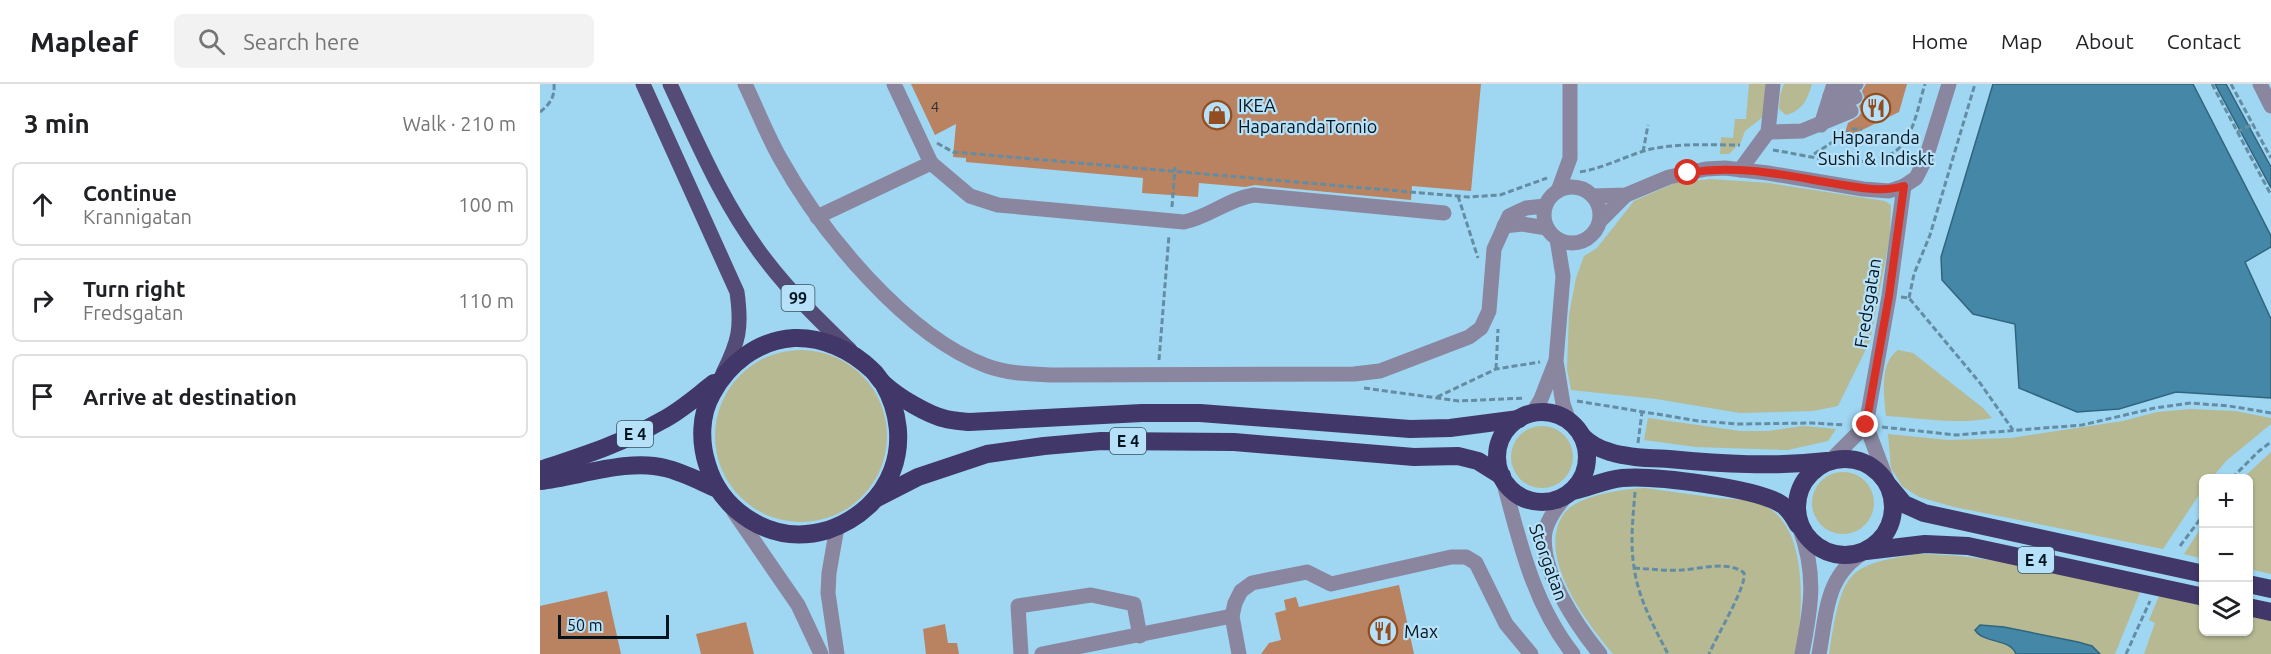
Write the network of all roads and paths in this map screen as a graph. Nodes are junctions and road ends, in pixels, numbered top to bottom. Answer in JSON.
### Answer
{"nodes":[{"id":1,"x":554,"y":84,"type":"edge"},
{"id":2,"x":643,"y":84,"type":"edge"},
{"id":3,"x":670,"y":84,"type":"edge"},
{"id":4,"x":745,"y":84,"type":"edge"},
{"id":5,"x":894,"y":84,"type":"edge"},
{"id":6,"x":1570,"y":84,"type":"edge"},
{"id":7,"x":1773,"y":84,"type":"edge"},
{"id":8,"x":1925,"y":84,"type":"edge"},
{"id":9,"x":1949,"y":84,"type":"edge"},
{"id":10,"x":1975,"y":84,"type":"edge"},
{"id":11,"x":2212,"y":84,"type":"edge"},
{"id":12,"x":2231,"y":84,"type":"edge"},
{"id":13,"x":2260,"y":84,"type":"edge"},
{"id":14,"x":1854,"y":97,"type":"edge"},
{"id":15,"x":1828,"y":104,"type":"edge"},
{"id":16,"x":2271,"y":106,"type":"edge"},
{"id":17,"x":540,"y":112,"type":"edge"},
{"id":18,"x":1648,"y":125,"type":"dead end"},
{"id":19,"x":2251,"y":125,"type":"junction"},
{"id":20,"x":1862,"y":129,"type":"dead end"},
{"id":21,"x":1768,"y":132,"type":"junction"},
{"id":22,"x":2239,"y":132,"type":"junction"},
{"id":23,"x":932,"y":141,"type":"dead end"},
{"id":24,"x":1756,"y":147,"type":"junction"},
{"id":25,"x":1653,"y":149,"type":"dead end"},
{"id":26,"x":1643,"y":152,"type":"dead end"},
{"id":27,"x":1812,"y":155,"type":"junction"},
{"id":28,"x":1570,"y":158,"type":"junction"},
{"id":29,"x":2271,"y":158,"type":"edge"},
{"id":30,"x":931,"y":163,"type":"junction"},
{"id":31,"x":1175,"y":169,"type":"junction"},
{"id":32,"x":1740,"y":170,"type":"junction"},
{"id":33,"x":1904,"y":186,"type":"junction"},
{"id":34,"x":1558,"y":190,"type":"junction"},
{"id":35,"x":2270,"y":190,"type":"edge"},
{"id":36,"x":1587,"y":192,"type":"junction"},
{"id":37,"x":1626,"y":195,"type":"junction"},
{"id":38,"x":2271,"y":195,"type":"edge"},
{"id":39,"x":1458,"y":196,"type":"dead end"},
{"id":40,"x":1545,"y":206,"type":"junction"},
{"id":41,"x":1444,"y":213,"type":"dead end"},
{"id":42,"x":818,"y":216,"type":"junction"},
{"id":43,"x":1600,"y":221,"type":"junction"},
{"id":44,"x":1171,"y":222,"type":"junction"},
{"id":45,"x":1504,"y":226,"type":"junction"},
{"id":46,"x":1546,"y":228,"type":"junction"},
{"id":47,"x":1557,"y":240,"type":"junction"},
{"id":48,"x":1581,"y":242,"type":"junction"},
{"id":49,"x":1563,"y":276,"type":"junction"},
{"id":50,"x":1556,"y":361,"type":"junction"},
{"id":51,"x":865,"y":364,"type":"junction"},
{"id":52,"x":1157,"y":374,"type":"junction"},
{"id":53,"x":721,"y":378,"type":"junction"},
{"id":54,"x":883,"y":383,"type":"junction"},
{"id":55,"x":1360,"y":388,"type":"dead end"},
{"id":56,"x":1435,"y":398,"type":"junction"},
{"id":57,"x":1576,"y":401,"type":"dead end"},
{"id":58,"x":1526,"y":410,"type":"junction"},
{"id":59,"x":1642,"y":412,"type":"junction"},
{"id":60,"x":2271,"y":414,"type":"edge"},
{"id":61,"x":1569,"y":421,"type":"junction"},
{"id":62,"x":1866,"y":425,"type":"junction"},
{"id":63,"x":2013,"y":430,"type":"junction"},
{"id":64,"x":1582,"y":436,"type":"junction"},
{"id":65,"x":2271,"y":442,"type":"edge"},
{"id":66,"x":1638,"y":444,"type":"dead end"},
{"id":67,"x":1832,"y":460,"type":"junction"},
{"id":68,"x":540,"y":470,"type":"edge"},
{"id":69,"x":2236,"y":474,"type":"edge"},
{"id":70,"x":1502,"y":476,"type":"junction"},
{"id":71,"x":540,"y":481,"type":"edge"},
{"id":72,"x":1889,"y":486,"type":"junction"},
{"id":73,"x":717,"y":489,"type":"junction"},
{"id":74,"x":1635,"y":491,"type":"dead end"},
{"id":75,"x":1569,"y":493,"type":"junction"},
{"id":76,"x":877,"y":498,"type":"junction"},
{"id":77,"x":729,"y":504,"type":"junction"},
{"id":78,"x":2199,"y":521,"type":"edge"},
{"id":79,"x":837,"y":527,"type":"junction"},
{"id":80,"x":1800,"y":529,"type":"junction"},
{"id":81,"x":2180,"y":546,"type":"dead end"},
{"id":82,"x":1866,"y":551,"type":"junction"},
{"id":83,"x":1634,"y":568,"type":"junction"},
{"id":84,"x":2199,"y":573,"type":"edge"},
{"id":85,"x":2253,"y":585,"type":"edge"},
{"id":86,"x":2271,"y":589,"type":"edge"},
{"id":87,"x":2199,"y":596,"type":"edge"},
{"id":88,"x":2152,"y":598,"type":"dead end"},
{"id":89,"x":2253,"y":608,"type":"edge"},
{"id":90,"x":2271,"y":612,"type":"edge"},
{"id":91,"x":1232,"y":616,"type":"junction"},
{"id":92,"x":1140,"y":636,"type":"junction"},
{"id":93,"x":821,"y":654,"type":"edge"},
{"id":94,"x":837,"y":654,"type":"edge"},
{"id":95,"x":1021,"y":654,"type":"edge"},
{"id":96,"x":1042,"y":654,"type":"edge"},
{"id":97,"x":1239,"y":654,"type":"edge"},
{"id":98,"x":1531,"y":654,"type":"edge"},
{"id":99,"x":1573,"y":654,"type":"edge"},
{"id":100,"x":1600,"y":654,"type":"edge"},
{"id":101,"x":1668,"y":654,"type":"edge"},
{"id":102,"x":1709,"y":654,"type":"edge"},
{"id":103,"x":1802,"y":654,"type":"edge"},
{"id":104,"x":1819,"y":654,"type":"edge"},
{"id":105,"x":2126,"y":654,"type":"edge"}],
"edges":[{"from":1,"to":17,"type":"path"},
{"from":2,"to":53,"type":"main road"},
{"from":3,"to":51,"type":"main road","number":"99"},
{"from":4,"to":42,"type":"street"},
{"from":5,"to":30,"type":"street"},
{"from":6,"to":28,"type":"street"},
{"from":7,"to":21,"type":"street"},
{"from":8,"to":27,"type":"path"},
{"from":9,"to":33,"type":"street"},
{"from":10,"to":63,"type":"path"},
{"from":11,"to":22,"type":"path"},
{"from":12,"to":19,"type":"path"},
{"from":13,"to":16,"type":"street"},
{"from":14,"to":15,"type":"street"},
{"from":14,"to":15,"type":"street"},
{"from":15,"to":21,"type":"street"},
{"from":18,"to":26,"type":"path"},
{"from":19,"to":22,"type":"path"},
{"from":19,"to":29,"type":"path"},
{"from":20,"to":27,"type":"path"},
{"from":21,"to":24,"type":"street"},
{"from":22,"to":35,"type":"path"},
{"from":23,"to":31,"type":"path"},
{"from":24,"to":25,"type":"path"},
{"from":24,"to":27,"type":"path"},
{"from":24,"to":32,"type":"street"},
{"from":28,"to":34,"type":"street"},
{"from":28,"to":36,"type":"street"},
{"from":30,"to":42,"type":"street"},
{"from":30,"to":44,"type":"street"},
{"from":31,"to":39,"type":"path"},
{"from":31,"to":44,"type":"path"},
{"from":32,"to":33,"type":"street"},
{"from":32,"to":37,"type":"street"},
{"from":33,"to":62,"type":"street","name":"Fredsgatan"},
{"from":34,"to":36,"type":"street"},
{"from":34,"to":40,"type":"street"},
{"from":35,"to":38,"type":"path"},
{"from":36,"to":37,"type":"street"},
{"from":36,"to":43,"type":"street"},
{"from":37,"to":43,"type":"street"},
{"from":40,"to":45,"type":"street"},
{"from":40,"to":46,"type":"street"},
{"from":41,"to":44,"type":"street"},
{"from":42,"to":52,"type":"street"},
{"from":43,"to":48,"type":"street"},
{"from":44,"to":52,"type":"path"},
{"from":45,"to":46,"type":"street"},
{"from":45,"to":52,"type":"street"},
{"from":46,"to":47,"type":"street"},
{"from":47,"to":48,"type":"street"},
{"from":47,"to":49,"type":"street"},
{"from":48,"to":49,"type":"street"},
{"from":49,"to":50,"type":"street"},
{"from":50,"to":56,"type":"path"},
{"from":50,"to":58,"type":"street"},
{"from":50,"to":61,"type":"street"},
{"from":51,"to":53,"type":"highway","number":"E 4"},
{"from":51,"to":54,"type":"highway","number":"E 4"},
{"from":53,"to":68,"type":"highway","number":"E 4"},
{"from":53,"to":73,"type":"highway","number":"E 4"},
{"from":54,"to":58,"type":"highway","number":"E 4"},
{"from":54,"to":76,"type":"highway","number":"E 4"},
{"from":55,"to":56,"type":"path"},
{"from":56,"to":58,"type":"path"},
{"from":57,"to":59,"type":"path"},
{"from":58,"to":61,"type":"highway","number":"E 4"},
{"from":58,"to":70,"type":"highway"},
{"from":59,"to":62,"type":"path"},
{"from":59,"to":66,"type":"path"},
{"from":60,"to":63,"type":"path"},
{"from":61,"to":64,"type":"highway","number":"E 4"},
{"from":62,"to":63,"type":"path"},
{"from":62,"to":67,"type":"street"},
{"from":62,"to":72,"type":"street"},
{"from":64,"to":67,"type":"highway","number":"E 4"},
{"from":64,"to":75,"type":"highway"},
{"from":65,"to":69,"type":"path"},
{"from":67,"to":72,"type":"highway","number":"E 4"},
{"from":67,"to":80,"type":"highway"},
{"from":70,"to":75,"type":"highway","number":"E 4"},
{"from":70,"to":76,"type":"highway","number":"E 4"},
{"from":70,"to":99,"type":"street","name":"Storgatan"},
{"from":71,"to":73,"type":"highway","number":"E 4"},
{"from":72,"to":82,"type":"highway"},
{"from":72,"to":84,"type":"highway","number":"E 4"},
{"from":73,"to":77,"type":"highway","number":"E 4"},
{"from":74,"to":83,"type":"path"},
{"from":75,"to":80,"type":"highway","number":"E 4"},
{"from":75,"to":100,"type":"street","name":"Storgatan"},
{"from":76,"to":79,"type":"highway","number":"E 4"},
{"from":77,"to":79,"type":"highway","number":"E 4"},
{"from":77,"to":93,"type":"street"},
{"from":78,"to":81,"type":"path"},
{"from":79,"to":94,"type":"street"},
{"from":80,"to":82,"type":"highway","number":"E 4"},
{"from":80,"to":103,"type":"street"},
{"from":82,"to":87,"type":"highway","number":"E 4"},
{"from":82,"to":104,"type":"street"},
{"from":83,"to":101,"type":"path"},
{"from":83,"to":102,"type":"path"},
{"from":85,"to":86,"type":"highway"},
{"from":88,"to":105,"type":"path"},
{"from":89,"to":90,"type":"highway"},
{"from":91,"to":92,"type":"street"},
{"from":91,"to":97,"type":"street"},
{"from":91,"to":98,"type":"street"},
{"from":92,"to":95,"type":"street"},
{"from":92,"to":96,"type":"street"}]}
